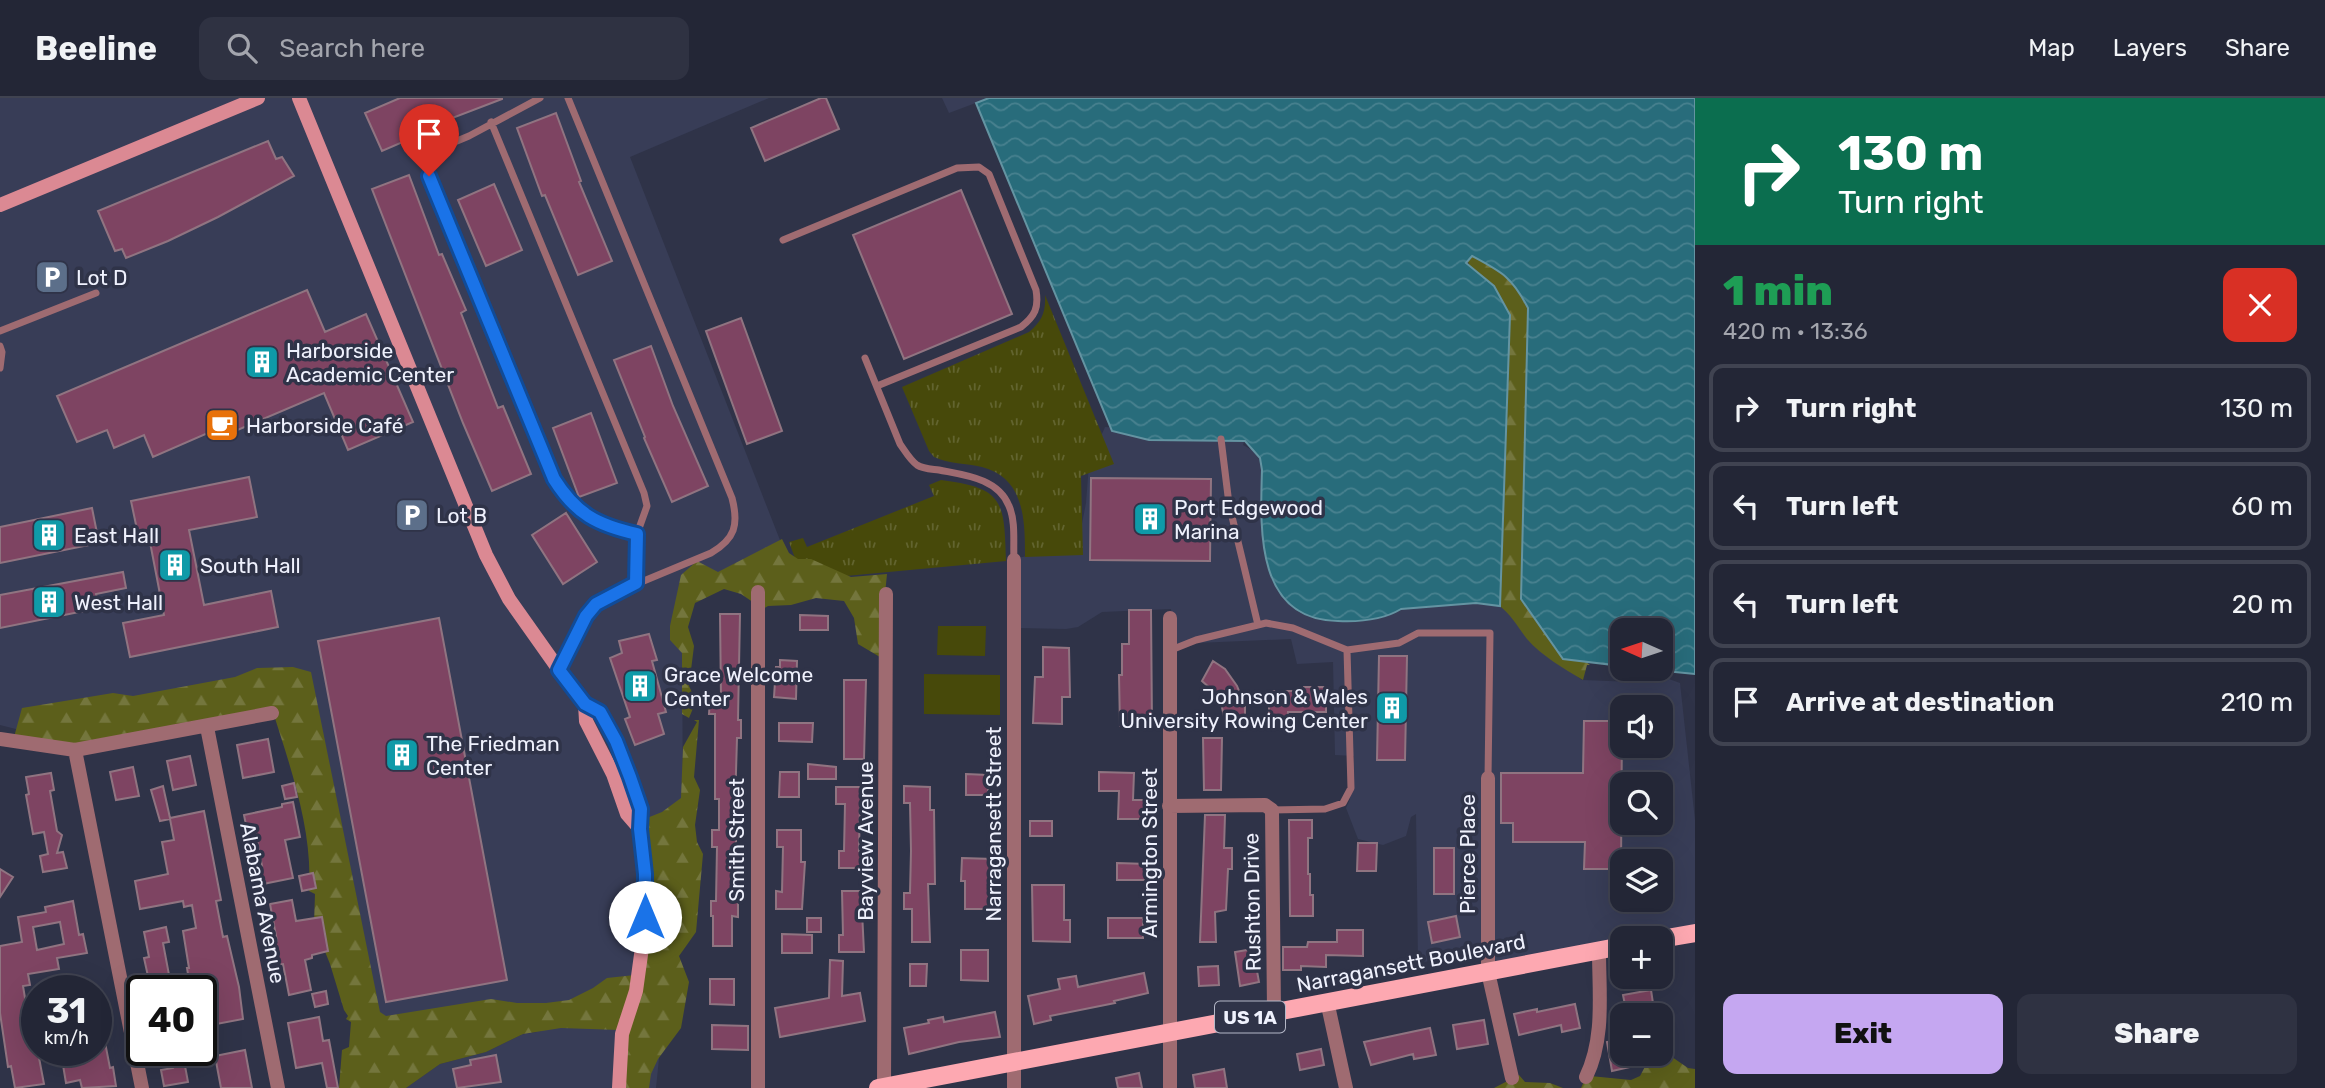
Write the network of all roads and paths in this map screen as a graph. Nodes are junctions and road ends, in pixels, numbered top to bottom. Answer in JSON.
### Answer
{"nodes":[{"id":1,"x":258,"y":98,"type":"edge"},
{"id":2,"x":299,"y":98,"type":"edge"},
{"id":3,"x":540,"y":98,"type":"edge"},
{"id":4,"x":568,"y":98,"type":"edge"},
{"id":5,"x":491,"y":122,"type":"junction"},
{"id":6,"x":0,"y":205,"type":"edge"},
{"id":7,"x":783,"y":240,"type":"dead end"},
{"id":8,"x":96,"y":293,"type":"dead end"},
{"id":9,"x":0,"y":331,"type":"edge"},
{"id":10,"x":0,"y":346,"type":"edge"},
{"id":11,"x":865,"y":358,"type":"dead end"},
{"id":12,"x":0,"y":368,"type":"edge"},
{"id":13,"x":877,"y":386,"type":"junction"},
{"id":14,"x":1222,"y":439,"type":"dead end"},
{"id":15,"x":637,"y":534,"type":"junction"},
{"id":16,"x":1013,"y":561,"type":"joint"},
{"id":17,"x":636,"y":583,"type":"junction"},
{"id":18,"x":758,"y":592,"type":"dead end"},
{"id":19,"x":886,"y":594,"type":"dead end"},
{"id":20,"x":1170,"y":618,"type":"dead end"},
{"id":21,"x":1258,"y":625,"type":"junction"},
{"id":22,"x":1347,"y":650,"type":"junction"},
{"id":23,"x":1170,"y":651,"type":"junction"},
{"id":24,"x":559,"y":670,"type":"junction"},
{"id":25,"x":272,"y":713,"type":"dead end"},
{"id":26,"x":207,"y":727,"type":"junction"},
{"id":27,"x":0,"y":739,"type":"edge"},
{"id":28,"x":75,"y":750,"type":"junction"},
{"id":29,"x":1488,"y":778,"type":"joint"},
{"id":30,"x":1169,"y":806,"type":"junction"},
{"id":31,"x":1272,"y":810,"type":"junction"},
{"id":32,"x":1695,"y":933,"type":"edge"},
{"id":33,"x":1673,"y":937,"type":"edge"},
{"id":34,"x":1610,"y":949,"type":"edge"},
{"id":35,"x":1599,"y":951,"type":"junction"},
{"id":36,"x":1488,"y":972,"type":"junction"},
{"id":37,"x":1327,"y":1001,"type":"junction"},
{"id":38,"x":1275,"y":1012,"type":"junction"},
{"id":39,"x":1170,"y":1034,"type":"junction"},
{"id":40,"x":1014,"y":1063,"type":"junction"},
{"id":41,"x":1586,"y":1077,"type":"dead end"},
{"id":42,"x":1512,"y":1078,"type":"dead end"},
{"id":43,"x":142,"y":1088,"type":"edge"},
{"id":44,"x":278,"y":1088,"type":"edge"},
{"id":45,"x":619,"y":1088,"type":"edge"},
{"id":46,"x":758,"y":1088,"type":"edge"},
{"id":47,"x":882,"y":1088,"type":"edge"},
{"id":48,"x":1014,"y":1088,"type":"edge"},
{"id":49,"x":1170,"y":1088,"type":"edge"},
{"id":50,"x":1346,"y":1088,"type":"edge"}],
"edges":[{"from":1,"to":6,"type":"street"},
{"from":2,"to":24,"type":"street"},
{"from":3,"to":5,"type":"lane"},
{"from":4,"to":17,"type":"lane"},
{"from":5,"to":15,"type":"lane"},
{"from":5,"to":15,"type":"lane"},
{"from":7,"to":13,"type":"lane"},
{"from":8,"to":9,"type":"lane"},
{"from":10,"to":12,"type":"lane"},
{"from":11,"to":13,"type":"lane"},
{"from":13,"to":16,"type":"lane"},
{"from":14,"to":21,"type":"lane"},
{"from":15,"to":17,"type":"lane"},
{"from":16,"to":40,"type":"street","name":"Narragansett Street"},
{"from":17,"to":24,"type":"lane"},
{"from":18,"to":46,"type":"street","name":"Smith Street"},
{"from":19,"to":47,"type":"street","name":"Bayview Avenue"},
{"from":20,"to":23,"type":"street","name":"Armington Street"},
{"from":21,"to":22,"type":"lane"},
{"from":21,"to":23,"type":"lane"},
{"from":22,"to":29,"type":"lane"},
{"from":22,"to":31,"type":"lane"},
{"from":23,"to":30,"type":"street","name":"Armington Street"},
{"from":24,"to":45,"type":"street"},
{"from":25,"to":26,"type":"street"},
{"from":26,"to":28,"type":"street"},
{"from":26,"to":44,"type":"street","name":"Alabama Avenue"},
{"from":27,"to":28,"type":"street"},
{"from":28,"to":43,"type":"street"},
{"from":29,"to":36,"type":"street","name":"Pierce Place"},
{"from":30,"to":31,"type":"street","name":"Rushton Drive"},
{"from":30,"to":39,"type":"street","name":"Armington Street"},
{"from":31,"to":38,"type":"street","name":"Rushton Drive"},
{"from":32,"to":33,"type":"main road"},
{"from":34,"to":35,"type":"main road","name":"Narragansett Boulevard","number":"US 1A"},
{"from":35,"to":36,"type":"main road","name":"Narragansett Boulevard","number":"US 1A"},
{"from":35,"to":41,"type":"street"},
{"from":36,"to":37,"type":"main road","name":"Narragansett Boulevard","number":"US 1A"},
{"from":36,"to":42,"type":"street","name":"Pierce Place"},
{"from":37,"to":38,"type":"main road","name":"Narragansett Boulevard","number":"US 1A"},
{"from":37,"to":50,"type":"street"},
{"from":38,"to":39,"type":"main road","name":"Narragansett Boulevard","number":"US 1A"},
{"from":39,"to":40,"type":"main road","name":"Narragansett Boulevard","number":"US 1A"},
{"from":39,"to":49,"type":"street","name":"Armington Street"},
{"from":40,"to":47,"type":"main road","name":"Narragansett Boulevard","number":"US 1A"},
{"from":40,"to":48,"type":"street","name":"Narragansett Street"}]}
